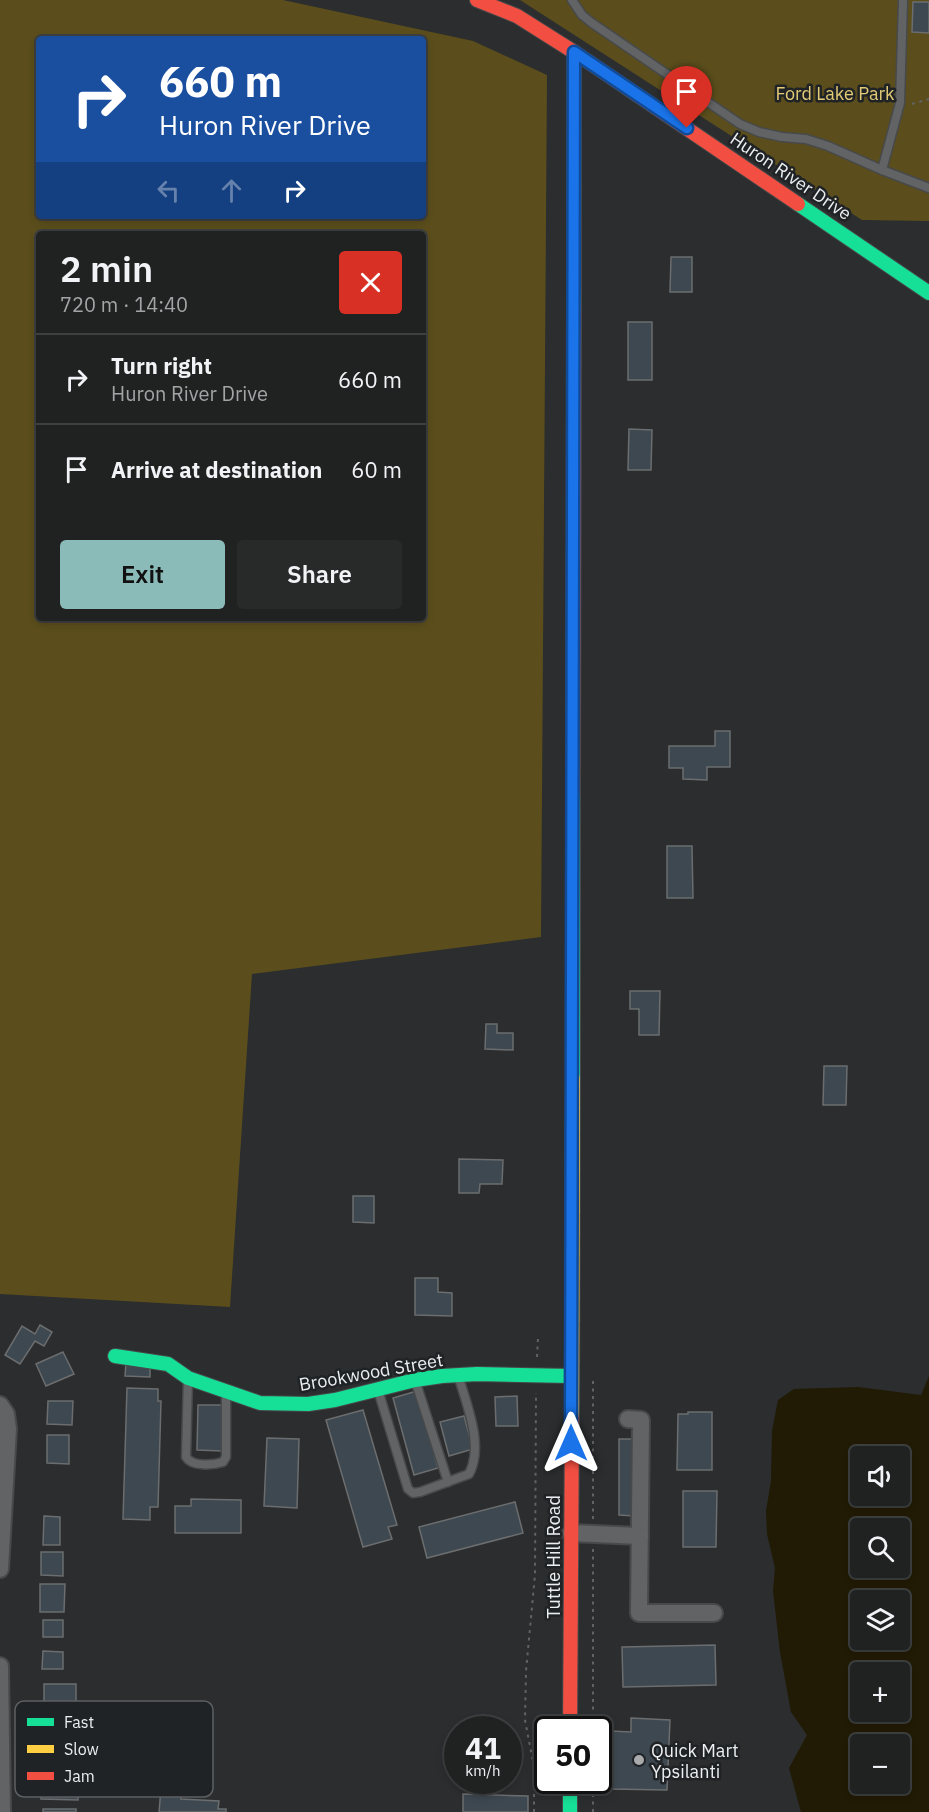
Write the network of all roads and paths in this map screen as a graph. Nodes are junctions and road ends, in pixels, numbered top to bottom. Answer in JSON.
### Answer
{"nodes":[{"id":1,"x":477,"y":0,"type":"edge"},
{"id":2,"x":572,"y":0,"type":"edge"},
{"id":3,"x":903,"y":0,"type":"edge"},
{"id":4,"x":574,"y":52,"type":"junction"},
{"id":5,"x":929,"y":99,"type":"edge"},
{"id":6,"x":900,"y":104,"type":"junction"},
{"id":7,"x":882,"y":170,"type":"junction"},
{"id":8,"x":929,"y":188,"type":"edge"},
{"id":9,"x":929,"y":293,"type":"edge"},
{"id":10,"x":538,"y":1338,"type":"dead end"},
{"id":11,"x":115,"y":1356,"type":"dead end"},
{"id":12,"x":458,"y":1375,"type":"junction"},
{"id":13,"x":536,"y":1376,"type":"junction"},
{"id":14,"x":570,"y":1376,"type":"junction"},
{"id":15,"x":188,"y":1378,"type":"junction"},
{"id":16,"x":415,"y":1380,"type":"junction"},
{"id":17,"x":593,"y":1381,"type":"dead end"},
{"id":18,"x":378,"y":1389,"type":"junction"},
{"id":19,"x":226,"y":1392,"type":"junction"},
{"id":20,"x":0,"y":1405,"type":"edge"},
{"id":21,"x":628,"y":1419,"type":"dead end"},
{"id":22,"x":448,"y":1482,"type":"junction"},
{"id":23,"x":572,"y":1533,"type":"junction"},
{"id":24,"x":593,"y":1534,"type":"junction"},
{"id":25,"x":640,"y":1536,"type":"junction"},
{"id":26,"x":0,"y":1569,"type":"edge"},
{"id":27,"x":714,"y":1612,"type":"dead end"},
{"id":28,"x":0,"y":1666,"type":"edge"},
{"id":29,"x":570,"y":1716,"type":"edge"},
{"id":30,"x":593,"y":1716,"type":"edge"},
{"id":31,"x":570,"y":1794,"type":"edge"},
{"id":32,"x":593,"y":1794,"type":"edge"},
{"id":33,"x":2,"y":1812,"type":"edge"},
{"id":34,"x":534,"y":1812,"type":"edge"},
{"id":35,"x":570,"y":1812,"type":"edge"},
{"id":36,"x":593,"y":1812,"type":"edge"}],
"edges":[{"from":1,"to":4,"type":"main road","name":"Huron River Drive"},
{"from":2,"to":7,"type":"lane"},
{"from":3,"to":6,"type":"lane"},
{"from":4,"to":9,"type":"main road","name":"Huron River Drive"},
{"from":4,"to":14,"type":"main road","name":"Tuttle Hill Road"},
{"from":5,"to":6,"type":"path"},
{"from":6,"to":7,"type":"lane"},
{"from":7,"to":8,"type":"lane"},
{"from":10,"to":13,"type":"path"},
{"from":11,"to":15,"type":"main road","name":"Brookwood Street"},
{"from":12,"to":13,"type":"main road","name":"Brookwood Street"},
{"from":12,"to":16,"type":"main road","name":"Brookwood Street"},
{"from":12,"to":22,"type":"lane"},
{"from":13,"to":14,"type":"main road","name":"Brookwood Street"},
{"from":13,"to":34,"type":"path"},
{"from":14,"to":23,"type":"main road","name":"Tuttle Hill Road"},
{"from":15,"to":19,"type":"main road","name":"Brookwood Street"},
{"from":15,"to":19,"type":"lane"},
{"from":16,"to":18,"type":"main road","name":"Brookwood Street"},
{"from":16,"to":22,"type":"lane"},
{"from":17,"to":24,"type":"path"},
{"from":18,"to":19,"type":"main road","name":"Brookwood Street"},
{"from":18,"to":22,"type":"lane"},
{"from":20,"to":26,"type":"street"},
{"from":21,"to":25,"type":"street"},
{"from":23,"to":24,"type":"street"},
{"from":23,"to":29,"type":"main road","name":"Tuttle Hill Road"},
{"from":24,"to":25,"type":"street"},
{"from":24,"to":30,"type":"path"},
{"from":25,"to":27,"type":"street"},
{"from":28,"to":33,"type":"street"},
{"from":31,"to":35,"type":"main road"},
{"from":32,"to":36,"type":"path"}]}
